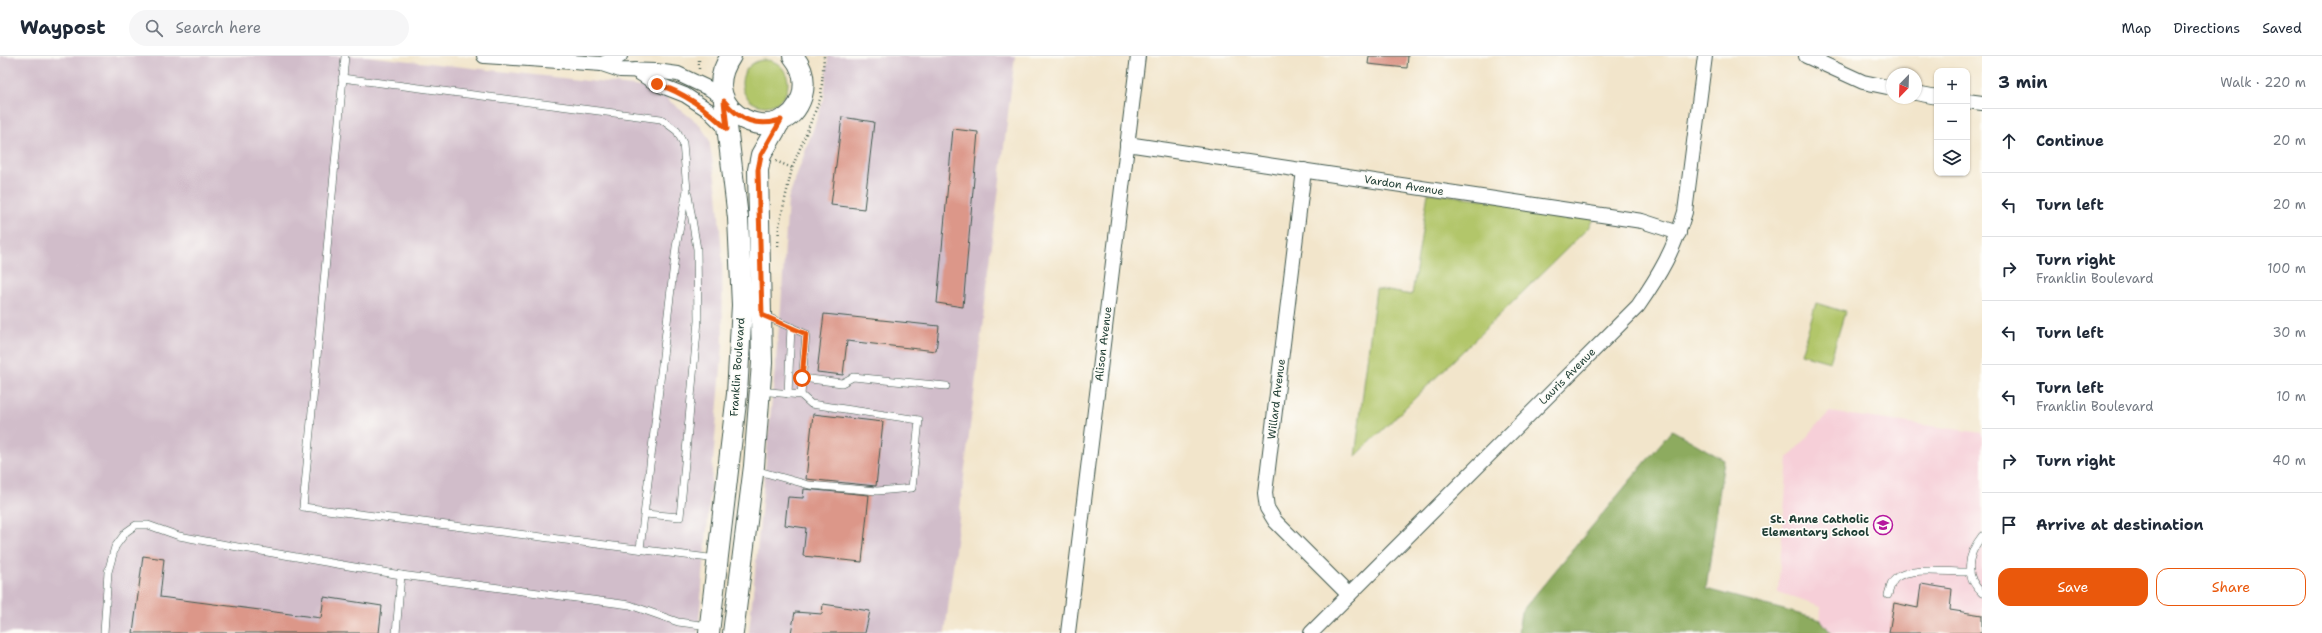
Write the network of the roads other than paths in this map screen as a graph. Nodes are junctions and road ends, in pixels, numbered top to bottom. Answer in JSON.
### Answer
{"nodes":[{"id":1,"x":345,"y":56,"type":"edge"},
{"id":2,"x":484,"y":56,"type":"edge"},
{"id":3,"x":620,"y":56,"type":"edge"},
{"id":4,"x":731,"y":56,"type":"edge"},
{"id":5,"x":793,"y":56,"type":"edge"},
{"id":6,"x":805,"y":56,"type":"edge"},
{"id":7,"x":1138,"y":56,"type":"edge"},
{"id":8,"x":1705,"y":56,"type":"edge"},
{"id":9,"x":1806,"y":56,"type":"edge"},
{"id":10,"x":511,"y":58,"type":"edge"},
{"id":11,"x":602,"y":64,"type":"junction"},
{"id":12,"x":634,"y":70,"type":"junction"},
{"id":13,"x":804,"y":76,"type":"junction"},
{"id":14,"x":342,"y":78,"type":"junction"},
{"id":15,"x":1886,"y":87,"type":"edge"},
{"id":16,"x":1922,"y":94,"type":"edge"},
{"id":17,"x":1934,"y":96,"type":"edge"},
{"id":18,"x":724,"y":100,"type":"junction"},
{"id":19,"x":1970,"y":102,"type":"edge"},
{"id":20,"x":1982,"y":102,"type":"edge"},
{"id":21,"x":781,"y":120,"type":"junction"},
{"id":22,"x":727,"y":129,"type":"junction"},
{"id":23,"x":1127,"y":144,"type":"junction"},
{"id":24,"x":1304,"y":170,"type":"junction"},
{"id":25,"x":687,"y":190,"type":"junction"},
{"id":26,"x":1680,"y":232,"type":"junction"},
{"id":27,"x":762,"y":315,"type":"junction"},
{"id":28,"x":791,"y":327,"type":"junction"},
{"id":29,"x":802,"y":378,"type":"junction"},
{"id":30,"x":946,"y":386,"type":"dead end"},
{"id":31,"x":760,"y":391,"type":"junction"},
{"id":32,"x":788,"y":394,"type":"junction"},
{"id":33,"x":801,"y":395,"type":"junction"},
{"id":34,"x":753,"y":470,"type":"junction"},
{"id":35,"x":645,"y":514,"type":"junction"},
{"id":36,"x":1982,"y":536,"type":"edge"},
{"id":37,"x":640,"y":549,"type":"junction"},
{"id":38,"x":717,"y":559,"type":"junction"},
{"id":39,"x":1970,"y":572,"type":"junction"},
{"id":40,"x":401,"y":575,"type":"junction"},
{"id":41,"x":1982,"y":592,"type":"edge"},
{"id":42,"x":1888,"y":594,"type":"dead end"},
{"id":43,"x":1349,"y":595,"type":"junction"},
{"id":44,"x":709,"y":629,"type":"edge"},
{"id":45,"x":104,"y":633,"type":"edge"},
{"id":46,"x":396,"y":633,"type":"edge"},
{"id":47,"x":733,"y":633,"type":"edge"},
{"id":48,"x":1068,"y":633,"type":"edge"},
{"id":49,"x":1311,"y":633,"type":"edge"}],
"edges":[{"from":1,"to":14,"type":"lane"},
{"from":2,"to":10,"type":"street"},
{"from":3,"to":11,"type":"street"},
{"from":4,"to":18,"type":"main road","name":"Franklin Boulevard"},
{"from":5,"to":13,"type":"main road"},
{"from":6,"to":13,"type":"main road"},
{"from":7,"to":23,"type":"street","name":"Alison Avenue"},
{"from":8,"to":26,"type":"street","name":"Lauris Avenue"},
{"from":9,"to":15,"type":"street"},
{"from":10,"to":11,"type":"street"},
{"from":11,"to":12,"type":"street"},
{"from":12,"to":18,"type":"street"},
{"from":12,"to":22,"type":"street"},
{"from":13,"to":21,"type":"main road"},
{"from":14,"to":25,"type":"lane"},
{"from":14,"to":37,"type":"lane"},
{"from":16,"to":17,"type":"street"},
{"from":18,"to":21,"type":"main road"},
{"from":18,"to":22,"type":"main road","name":"Franklin Boulevard"},
{"from":19,"to":20,"type":"street"},
{"from":21,"to":27,"type":"main road","name":"Franklin Boulevard"},
{"from":22,"to":38,"type":"main road","name":"Franklin Boulevard"},
{"from":23,"to":24,"type":"street","name":"Vardon Avenue"},
{"from":23,"to":48,"type":"street","name":"Alison Avenue"},
{"from":24,"to":26,"type":"street","name":"Vardon Avenue"},
{"from":24,"to":43,"type":"street","name":"Willard Avenue"},
{"from":25,"to":35,"type":"lane"},
{"from":25,"to":35,"type":"lane"},
{"from":26,"to":43,"type":"street","name":"Lauris Avenue"},
{"from":27,"to":28,"type":"lane"},
{"from":27,"to":31,"type":"main road","name":"Franklin Boulevard"},
{"from":28,"to":29,"type":"lane"},
{"from":28,"to":32,"type":"lane"},
{"from":29,"to":30,"type":"lane"},
{"from":29,"to":33,"type":"lane"},
{"from":31,"to":32,"type":"lane"},
{"from":31,"to":34,"type":"main road","name":"Franklin Boulevard"},
{"from":32,"to":33,"type":"lane"},
{"from":33,"to":34,"type":"lane"},
{"from":34,"to":47,"type":"main road","name":"Franklin Boulevard"},
{"from":35,"to":37,"type":"lane"},
{"from":36,"to":39,"type":"lane"},
{"from":37,"to":38,"type":"lane"},
{"from":38,"to":44,"type":"main road","name":"Franklin Boulevard"},
{"from":39,"to":41,"type":"lane"},
{"from":39,"to":42,"type":"lane"},
{"from":40,"to":44,"type":"lane"},
{"from":40,"to":45,"type":"lane"},
{"from":40,"to":46,"type":"lane"},
{"from":43,"to":49,"type":"street","name":"Lauris Avenue"}]}
